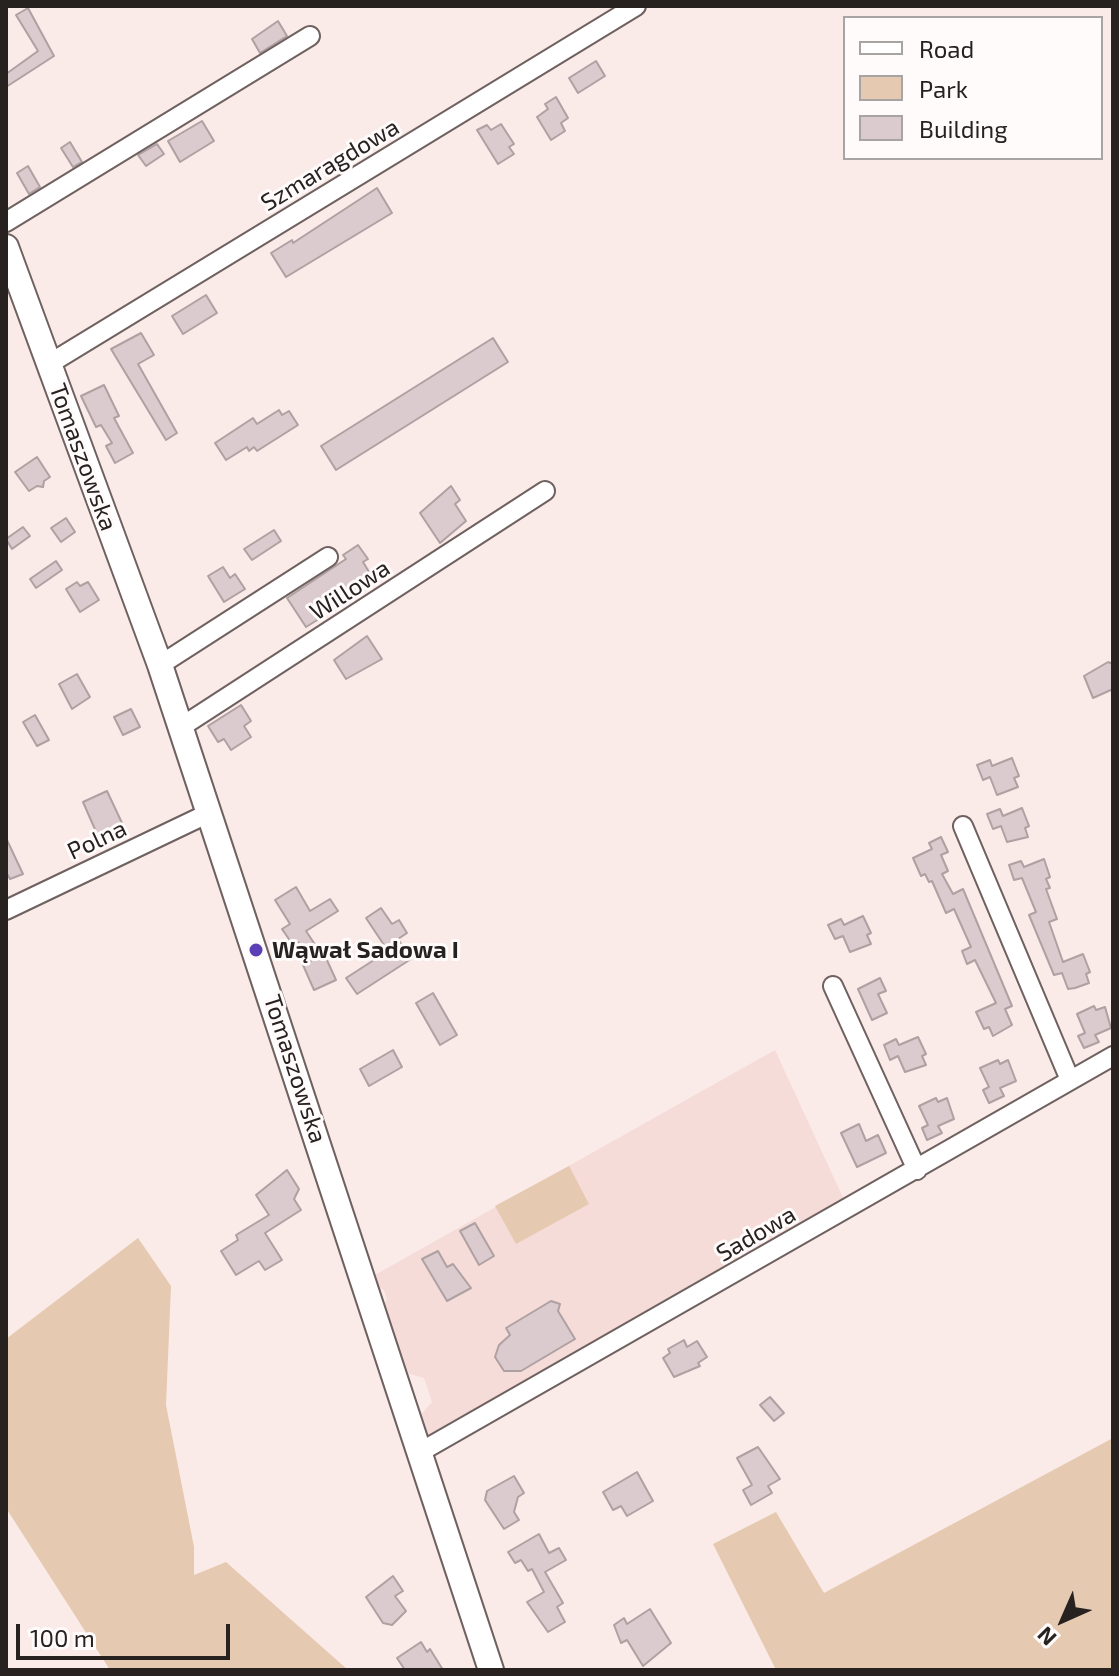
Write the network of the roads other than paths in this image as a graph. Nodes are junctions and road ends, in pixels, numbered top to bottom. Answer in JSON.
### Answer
{"nodes":[{"id":1,"x":636,"y":6,"type":"edge"},
{"id":2,"x":310,"y":36,"type":"dead end"},
{"id":3,"x":6,"y":222,"type":"edge"},
{"id":4,"x":6,"y":247,"type":"edge"},
{"id":5,"x":49,"y":364,"type":"junction"},
{"id":6,"x":545,"y":491,"type":"dead end"},
{"id":7,"x":328,"y":557,"type":"dead end"},
{"id":8,"x":160,"y":665,"type":"junction"},
{"id":9,"x":181,"y":727,"type":"junction"},
{"id":10,"x":209,"y":813,"type":"junction"},
{"id":11,"x":963,"y":826,"type":"dead end"},
{"id":12,"x":6,"y":910,"type":"edge"},
{"id":13,"x":833,"y":986,"type":"dead end"},
{"id":14,"x":1113,"y":1056,"type":"edge"},
{"id":15,"x":1070,"y":1080,"type":"junction"},
{"id":16,"x":917,"y":1170,"type":"junction"},
{"id":17,"x":422,"y":1451,"type":"junction"},
{"id":18,"x":491,"y":1670,"type":"edge"}],
"edges":[{"from":1,"to":5,"type":"street","name":"Szmaragdowa"},
{"from":2,"to":3,"type":"street"},
{"from":4,"to":5,"type":"street","name":"Tomaszowska"},
{"from":5,"to":8,"type":"street","name":"Tomaszowska"},
{"from":6,"to":9,"type":"street","name":"Willowa"},
{"from":7,"to":8,"type":"street"},
{"from":8,"to":9,"type":"street","name":"Tomaszowska"},
{"from":9,"to":10,"type":"street","name":"Tomaszowska"},
{"from":10,"to":12,"type":"street","name":"Polna"},
{"from":10,"to":17,"type":"street","name":"Tomaszowska"},
{"from":11,"to":15,"type":"street"},
{"from":13,"to":16,"type":"street"},
{"from":14,"to":15,"type":"street","name":"Sadowa"},
{"from":15,"to":16,"type":"street","name":"Sadowa"},
{"from":16,"to":17,"type":"street","name":"Sadowa"},
{"from":17,"to":18,"type":"street","name":"Tomaszowska"}]}
